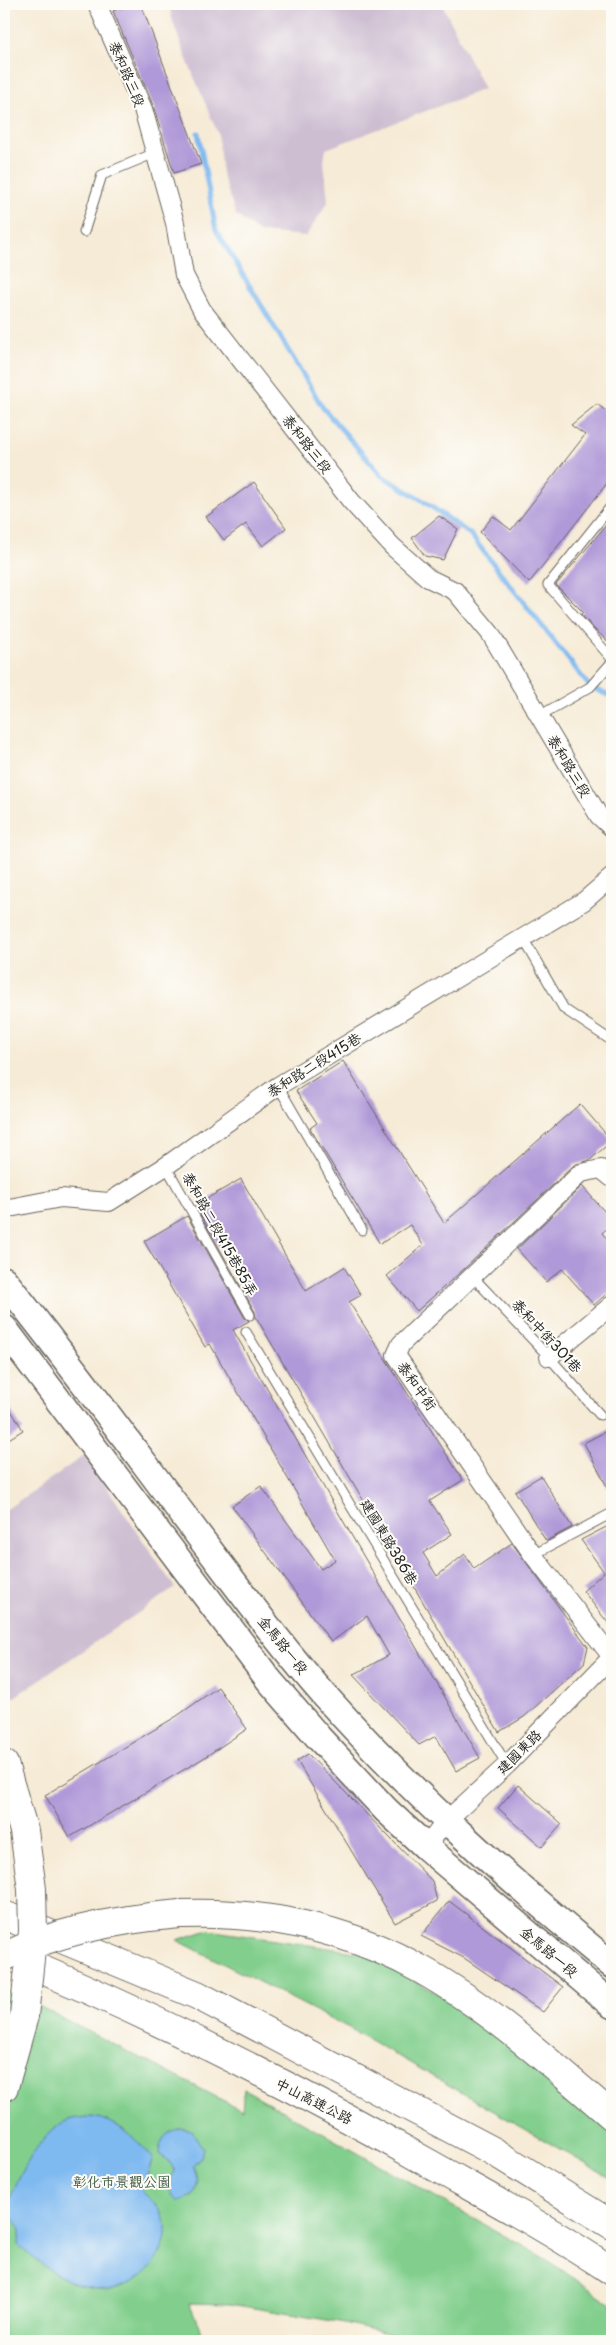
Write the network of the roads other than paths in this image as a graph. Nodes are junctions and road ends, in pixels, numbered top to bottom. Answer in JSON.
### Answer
{"nodes":[{"id":1,"x":97,"y":4,"type":"edge"},
{"id":2,"x":155,"y":153,"type":"junction"},
{"id":3,"x":84,"y":232,"type":"dead end"},
{"id":4,"x":612,"y":505,"type":"edge"},
{"id":5,"x":612,"y":660,"type":"edge"},
{"id":6,"x":539,"y":716,"type":"junction"},
{"id":7,"x":612,"y":828,"type":"edge"},
{"id":8,"x":612,"y":877,"type":"edge"},
{"id":9,"x":523,"y":938,"type":"junction"},
{"id":10,"x":612,"y":1041,"type":"edge"},
{"id":11,"x":278,"y":1086,"type":"junction"},
{"id":12,"x":166,"y":1166,"type":"junction"},
{"id":13,"x":612,"y":1178,"type":"edge"},
{"id":14,"x":4,"y":1209,"type":"edge"},
{"id":15,"x":362,"y":1230,"type":"dead end"},
{"id":16,"x":472,"y":1276,"type":"junction"},
{"id":17,"x":4,"y":1280,"type":"edge"},
{"id":18,"x":612,"y":1305,"type":"edge"},
{"id":19,"x":250,"y":1315,"type":"dead end"},
{"id":20,"x":4,"y":1328,"type":"edge"},
{"id":21,"x":246,"y":1332,"type":"dead end"},
{"id":22,"x":549,"y":1357,"type":"junction"},
{"id":23,"x":600,"y":1415,"type":"dead end"},
{"id":24,"x":612,"y":1513,"type":"edge"},
{"id":25,"x":533,"y":1555,"type":"junction"},
{"id":26,"x":612,"y":1657,"type":"edge"},
{"id":27,"x":4,"y":1764,"type":"edge"},
{"id":28,"x":507,"y":1765,"type":"junction"},
{"id":29,"x":446,"y":1821,"type":"junction"},
{"id":30,"x":426,"y":1847,"type":"junction"},
{"id":31,"x":4,"y":1915,"type":"edge"},
{"id":32,"x":4,"y":1955,"type":"edge"},
{"id":33,"x":612,"y":1964,"type":"edge"},
{"id":34,"x":612,"y":2005,"type":"edge"},
{"id":35,"x":4,"y":2087,"type":"edge"},
{"id":36,"x":612,"y":2116,"type":"edge"},
{"id":37,"x":612,"y":2225,"type":"edge"},
{"id":38,"x":612,"y":2271,"type":"edge"}],
"edges":[{"from":1,"to":2,"type":"street","name":"泰和路三段"},
{"from":2,"to":3,"type":"lane"},
{"from":2,"to":6,"type":"street","name":"泰和路三段"},
{"from":4,"to":5,"type":"lane"},
{"from":5,"to":6,"type":"lane"},
{"from":6,"to":7,"type":"street","name":"泰和路三段"},
{"from":8,"to":9,"type":"street","name":"泰和路二段415巷"},
{"from":9,"to":10,"type":"lane"},
{"from":9,"to":11,"type":"street","name":"泰和路二段415巷"},
{"from":11,"to":12,"type":"street","name":"泰和路二段415巷"},
{"from":11,"to":15,"type":"lane"},
{"from":12,"to":14,"type":"street","name":"泰和路二段415巷"},
{"from":12,"to":19,"type":"lane","name":"泰和路二段415巷85弄"},
{"from":13,"to":16,"type":"street","name":"泰和中街"},
{"from":16,"to":22,"type":"lane","name":"泰和中街301巷"},
{"from":16,"to":25,"type":"street","name":"泰和中街"},
{"from":17,"to":29,"type":"main road","name":"金馬路一段"},
{"from":18,"to":22,"type":"street"},
{"from":20,"to":30,"type":"main road","name":"金馬路一段"},
{"from":21,"to":28,"type":"lane","name":"建國東路386巷"},
{"from":22,"to":23,"type":"lane","name":"泰和中街301巷"},
{"from":24,"to":25,"type":"lane"},
{"from":25,"to":26,"type":"street","name":"泰和中街"},
{"from":26,"to":28,"type":"street","name":"建國東路"},
{"from":27,"to":35,"type":"highway","bridge":true},
{"from":28,"to":29,"type":"street","name":"建國東路"},
{"from":29,"to":30,"type":"street","name":"建國東路"},
{"from":29,"to":33,"type":"main road","name":"金馬路一段"},
{"from":30,"to":34,"type":"main road","name":"金馬路一段"},
{"from":31,"to":37,"type":"highway","bridge":true},
{"from":32,"to":36,"type":"highway","bridge":true},
{"from":32,"to":38,"type":"highway","name":"中山高速公路","bridge":true}]}
